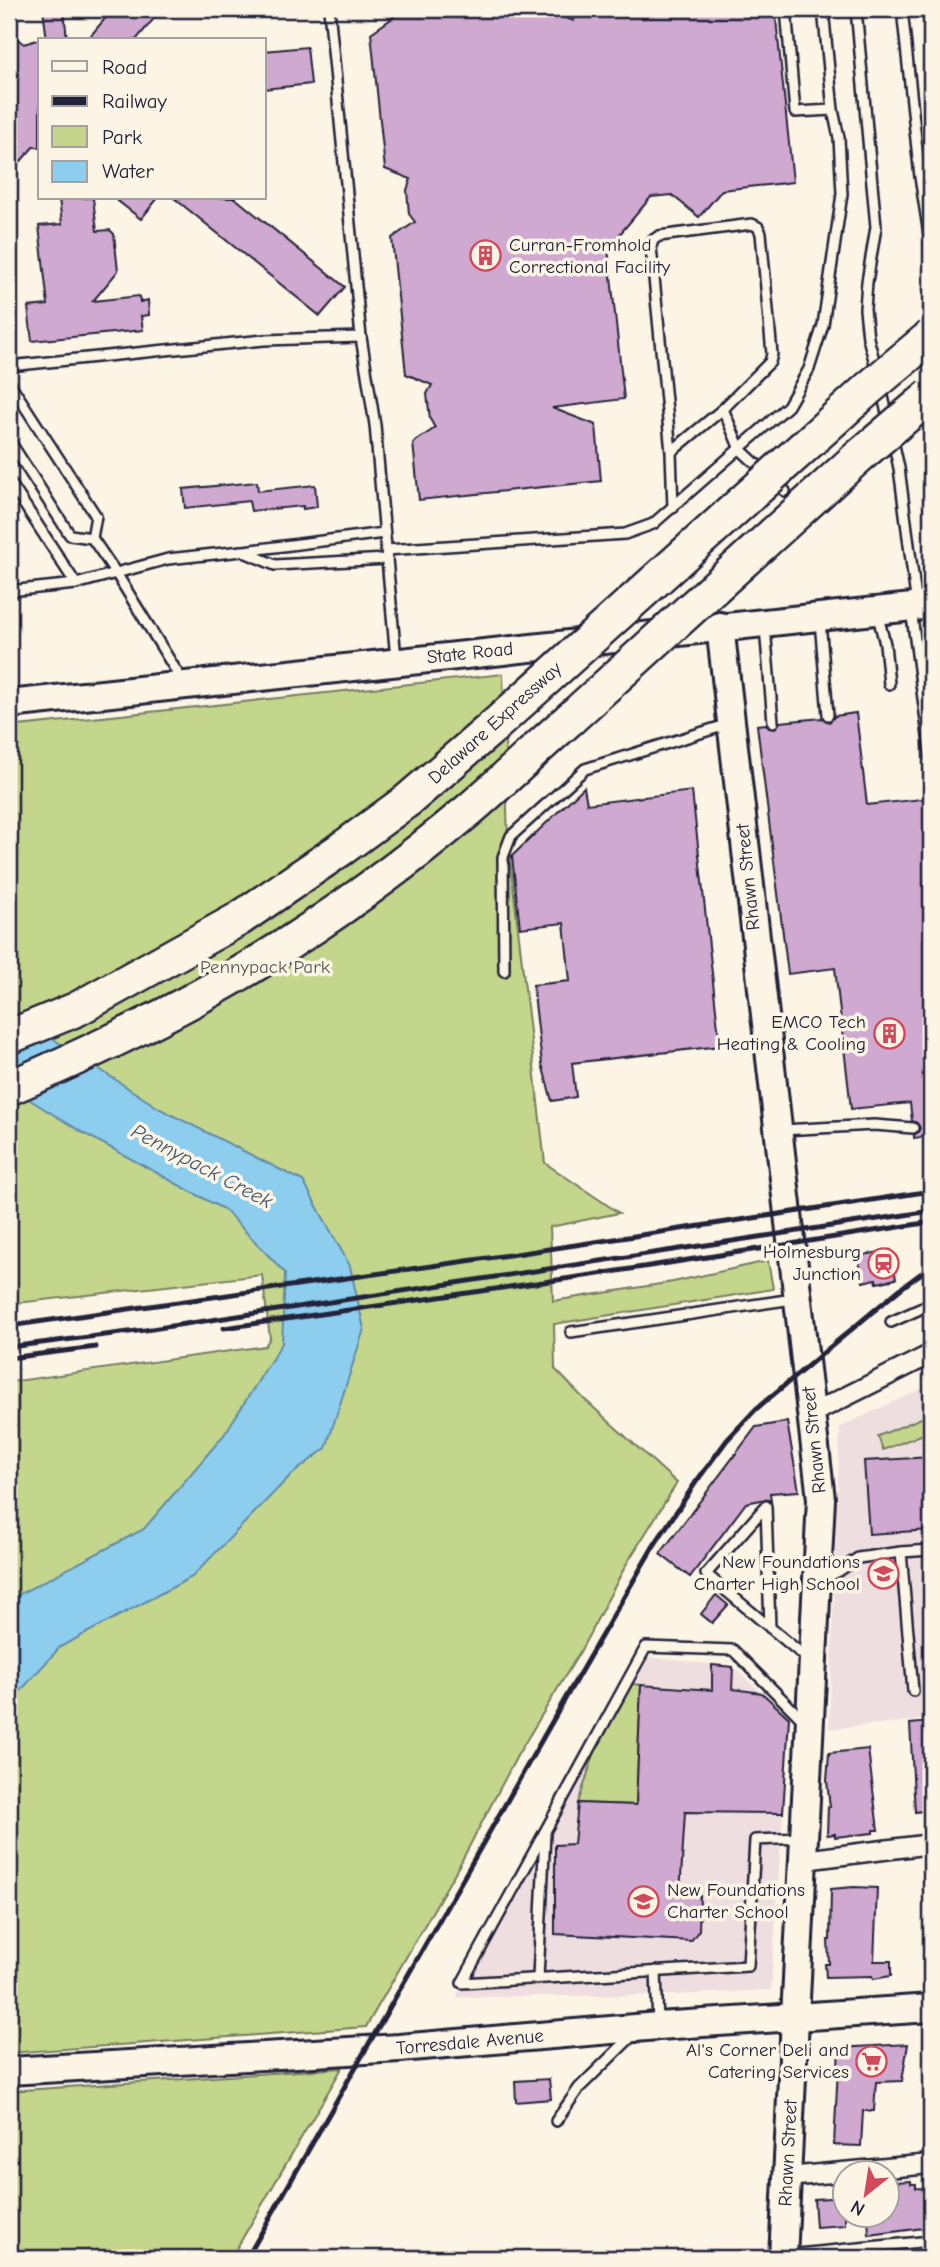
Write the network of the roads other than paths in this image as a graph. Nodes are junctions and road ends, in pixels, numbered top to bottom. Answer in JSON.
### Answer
{"nodes":[{"id":1,"x":329,"y":9,"type":"edge"},
{"id":2,"x":786,"y":9,"type":"edge"},
{"id":3,"x":823,"y":9,"type":"edge"},
{"id":4,"x":856,"y":9,"type":"edge"},
{"id":5,"x":902,"y":9,"type":"edge"},
{"id":6,"x":833,"y":110,"type":"junction"},
{"id":7,"x":931,"y":239,"type":"edge"},
{"id":8,"x":931,"y":247,"type":"edge"},
{"id":9,"x":931,"y":336,"type":"edge"},
{"id":10,"x":361,"y":337,"type":"junction"},
{"id":11,"x":9,"y":366,"type":"edge"},
{"id":12,"x":9,"y":382,"type":"edge"},
{"id":13,"x":931,"y":395,"type":"edge"},
{"id":14,"x":723,"y":409,"type":"junction"},
{"id":15,"x":9,"y":440,"type":"edge"},
{"id":16,"x":740,"y":449,"type":"junction"},
{"id":17,"x":671,"y":452,"type":"junction"},
{"id":18,"x":9,"y":481,"type":"edge"},
{"id":19,"x":785,"y":491,"type":"dead end"},
{"id":20,"x":673,"y":508,"type":"junction"},
{"id":21,"x":384,"y":533,"type":"junction"},
{"id":22,"x":92,"y":538,"type":"junction"},
{"id":23,"x":242,"y":551,"type":"junction"},
{"id":24,"x":386,"y":554,"type":"junction"},
{"id":25,"x":116,"y":573,"type":"junction"},
{"id":26,"x":76,"y":584,"type":"junction"},
{"id":27,"x":9,"y":591,"type":"edge"},
{"id":28,"x":920,"y":606,"type":"edge"},
{"id":29,"x":877,"y":610,"type":"junction"},
{"id":30,"x":820,"y":616,"type":"junction"},
{"id":31,"x":765,"y":621,"type":"junction"},
{"id":32,"x":720,"y":626,"type":"junction"},
{"id":33,"x":396,"y":661,"type":"junction"},
{"id":34,"x":185,"y":684,"type":"junction"},
{"id":35,"x":889,"y":684,"type":"dead end"},
{"id":36,"x":9,"y":704,"type":"edge"},
{"id":37,"x":828,"y":715,"type":"dead end"},
{"id":38,"x":773,"y":722,"type":"dead end"},
{"id":39,"x":731,"y":724,"type":"junction"},
{"id":40,"x":931,"y":758,"type":"edge"},
{"id":41,"x":504,"y":971,"type":"dead end"},
{"id":42,"x":9,"y":1037,"type":"edge"},
{"id":43,"x":9,"y":1088,"type":"edge"},
{"id":44,"x":913,"y":1128,"type":"dead end"},
{"id":45,"x":777,"y":1131,"type":"junction"},
{"id":46,"x":799,"y":1298,"type":"junction"},
{"id":47,"x":931,"y":1304,"type":"edge"},
{"id":48,"x":891,"y":1322,"type":"dead end"},
{"id":49,"x":571,"y":1332,"type":"dead end"},
{"id":50,"x":931,"y":1354,"type":"edge"},
{"id":51,"x":813,"y":1413,"type":"junction"},
{"id":52,"x":931,"y":1550,"type":"edge"},
{"id":53,"x":901,"y":1552,"type":"junction"},
{"id":54,"x":817,"y":1582,"type":"junction"},
{"id":55,"x":770,"y":1628,"type":"junction"},
{"id":56,"x":813,"y":1664,"type":"junction"},
{"id":57,"x":913,"y":1691,"type":"dead end"},
{"id":58,"x":810,"y":1726,"type":"junction"},
{"id":59,"x":546,"y":1830,"type":"junction"},
{"id":60,"x":931,"y":1844,"type":"edge"},
{"id":61,"x":805,"y":1848,"type":"junction"},
{"id":62,"x":656,"y":1971,"type":"junction"},
{"id":63,"x":538,"y":1978,"type":"junction"},
{"id":64,"x":931,"y":2008,"type":"edge"},
{"id":65,"x":795,"y":2017,"type":"junction"},
{"id":66,"x":649,"y":2027,"type":"junction"},
{"id":67,"x":9,"y":2071,"type":"edge"},
{"id":68,"x":556,"y":2121,"type":"dead end"},
{"id":69,"x":931,"y":2164,"type":"edge"},
{"id":70,"x":787,"y":2177,"type":"junction"},
{"id":71,"x":931,"y":2241,"type":"edge"},
{"id":72,"x":783,"y":2257,"type":"edge"}],
"edges":[{"from":1,"to":10,"type":"lane"},
{"from":2,"to":6,"type":"lane"},
{"from":3,"to":6,"type":"lane"},
{"from":4,"to":28,"type":"lane"},
{"from":5,"to":7,"type":"lane"},
{"from":6,"to":16,"type":"lane"},
{"from":7,"to":8,"type":"lane"},
{"from":9,"to":42,"type":"highway","name":"Delaware Expressway","bridge":true},
{"from":10,"to":11,"type":"lane"},
{"from":10,"to":21,"type":"lane"},
{"from":12,"to":22,"type":"lane"},
{"from":13,"to":43,"type":"highway","bridge":true},
{"from":14,"to":16,"type":"lane"},
{"from":14,"to":17,"type":"lane"},
{"from":14,"to":17,"type":"lane"},
{"from":15,"to":22,"type":"lane"},
{"from":16,"to":19,"type":"lane"},
{"from":16,"to":20,"type":"lane"},
{"from":17,"to":20,"type":"lane"},
{"from":18,"to":26,"type":"lane"},
{"from":20,"to":24,"type":"lane"},
{"from":21,"to":23,"type":"lane"},
{"from":21,"to":24,"type":"lane"},
{"from":22,"to":25,"type":"lane"},
{"from":23,"to":24,"type":"lane"},
{"from":23,"to":25,"type":"lane"},
{"from":24,"to":33,"type":"lane"},
{"from":25,"to":26,"type":"lane"},
{"from":25,"to":34,"type":"lane"},
{"from":26,"to":27,"type":"lane"},
{"from":28,"to":29,"type":"main road","name":"State Road"},
{"from":28,"to":40,"type":"lane"},
{"from":29,"to":30,"type":"main road","name":"State Road"},
{"from":29,"to":35,"type":"lane"},
{"from":30,"to":31,"type":"main road","name":"State Road"},
{"from":30,"to":37,"type":"lane"},
{"from":31,"to":32,"type":"main road","name":"State Road"},
{"from":31,"to":38,"type":"lane"},
{"from":32,"to":33,"type":"main road","name":"State Road"},
{"from":32,"to":39,"type":"main road","name":"Rhawn Street"},
{"from":33,"to":34,"type":"main road","name":"State Road"},
{"from":34,"to":36,"type":"main road","name":"State Road"},
{"from":39,"to":41,"type":"lane"},
{"from":39,"to":45,"type":"main road","name":"Rhawn Street"},
{"from":44,"to":45,"type":"lane"},
{"from":45,"to":46,"type":"main road","name":"Rhawn Street"},
{"from":46,"to":49,"type":"lane"},
{"from":46,"to":51,"type":"main road","name":"Rhawn Street"},
{"from":47,"to":48,"type":"lane"},
{"from":50,"to":51,"type":"street"},
{"from":51,"to":54,"type":"main road","name":"Rhawn Street"},
{"from":52,"to":53,"type":"lane"},
{"from":53,"to":54,"type":"lane"},
{"from":53,"to":57,"type":"lane"},
{"from":54,"to":56,"type":"main road","name":"Rhawn Street"},
{"from":55,"to":55,"type":"lane"},
{"from":55,"to":56,"type":"lane"},
{"from":56,"to":58,"type":"main road","name":"Rhawn Street"},
{"from":58,"to":59,"type":"lane"},
{"from":58,"to":61,"type":"main road","name":"Rhawn Street"},
{"from":59,"to":63,"type":"lane"},
{"from":59,"to":63,"type":"lane"},
{"from":60,"to":61,"type":"street"},
{"from":61,"to":62,"type":"lane"},
{"from":61,"to":65,"type":"main road","name":"Rhawn Street"},
{"from":62,"to":63,"type":"lane"},
{"from":62,"to":66,"type":"lane"},
{"from":64,"to":65,"type":"main road","name":"Torresdale Avenue"},
{"from":65,"to":66,"type":"main road","name":"Torresdale Avenue"},
{"from":65,"to":70,"type":"main road","name":"Rhawn Street"},
{"from":66,"to":67,"type":"main road","name":"Torresdale Avenue"},
{"from":66,"to":68,"type":"lane"},
{"from":69,"to":70,"type":"street"},
{"from":70,"to":72,"type":"main road","name":"Rhawn Street"},
{"from":71,"to":72,"type":"lane"}]}
